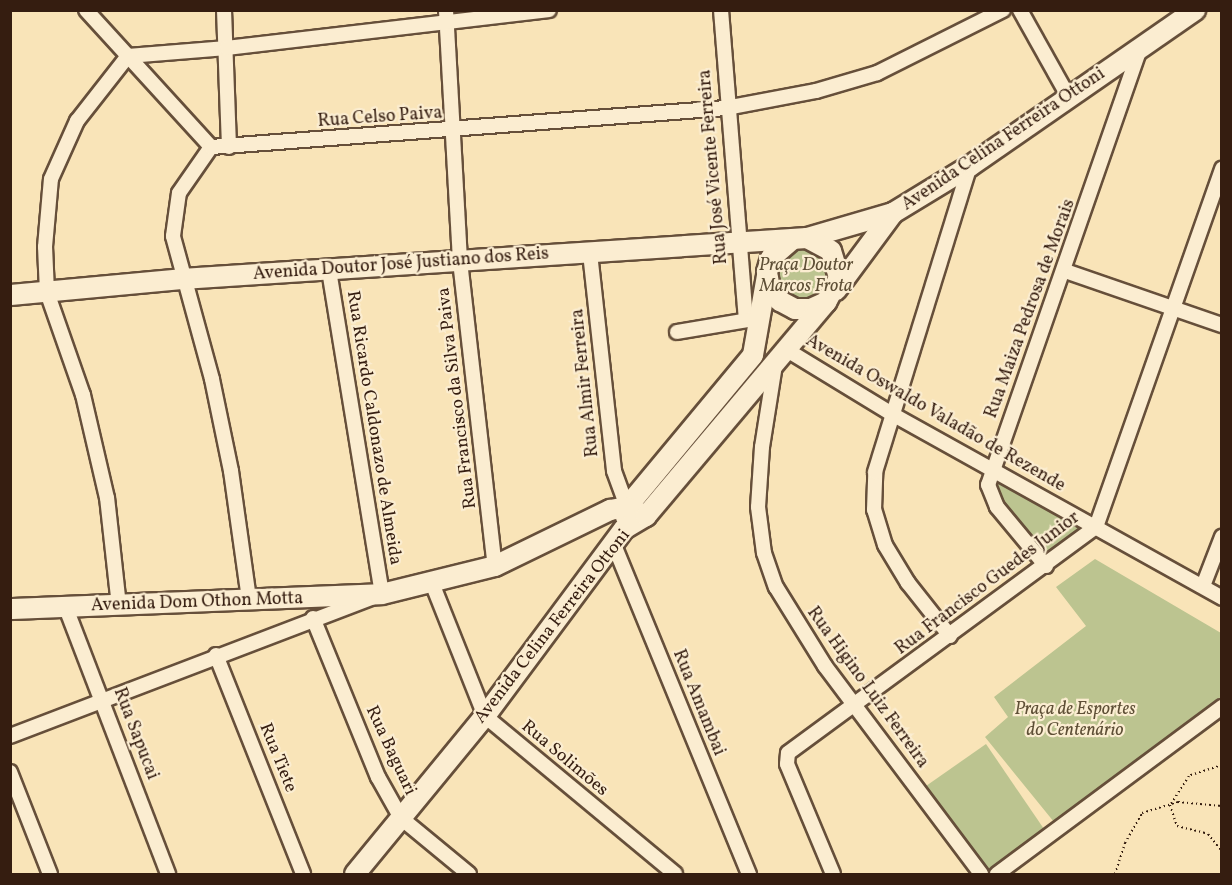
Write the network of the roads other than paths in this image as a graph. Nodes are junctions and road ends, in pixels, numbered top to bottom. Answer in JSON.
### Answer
{"nodes":[{"id":1,"x":86,"y":10,"type":"edge"},
{"id":2,"x":224,"y":10,"type":"edge"},
{"id":3,"x":549,"y":10,"type":"edge"},
{"id":4,"x":721,"y":10,"type":"edge"},
{"id":5,"x":1003,"y":10,"type":"edge"},
{"id":6,"x":1020,"y":10,"type":"edge"},
{"id":7,"x":1195,"y":10,"type":"edge"},
{"id":8,"x":446,"y":15,"type":"edge"},
{"id":9,"x":227,"y":48,"type":"junction"},
{"id":10,"x":1140,"y":50,"type":"junction"},
{"id":11,"x":128,"y":56,"type":"junction"},
{"id":12,"x":1068,"y":96,"type":"junction"},
{"id":13,"x":726,"y":108,"type":"junction"},
{"id":14,"x":454,"y":130,"type":"junction"},
{"id":15,"x":211,"y":147,"type":"junction"},
{"id":16,"x":229,"y":147,"type":"junction"},
{"id":17,"x":970,"y":166,"type":"junction"},
{"id":18,"x":1221,"y":169,"type":"edge"},
{"id":19,"x":893,"y":213,"type":"junction"},
{"id":20,"x":800,"y":238,"type":"junction"},
{"id":21,"x":737,"y":243,"type":"junction"},
{"id":22,"x":590,"y":253,"type":"junction"},
{"id":23,"x":460,"y":261,"type":"junction"},
{"id":24,"x":328,"y":269,"type":"junction"},
{"id":25,"x":1065,"y":271,"type":"junction"},
{"id":26,"x":768,"y":272,"type":"junction"},
{"id":27,"x":182,"y":279,"type":"junction"},
{"id":28,"x":47,"y":292,"type":"junction"},
{"id":29,"x":10,"y":295,"type":"edge"},
{"id":30,"x":830,"y":296,"type":"junction"},
{"id":31,"x":1172,"y":307,"type":"junction"},
{"id":32,"x":754,"y":319,"type":"junction"},
{"id":33,"x":1221,"y":325,"type":"edge"},
{"id":34,"x":677,"y":332,"type":"dead end"},
{"id":35,"x":781,"y":357,"type":"junction"},
{"id":36,"x":892,"y":414,"type":"junction"},
{"id":37,"x":992,"y":469,"type":"junction"},
{"id":38,"x":627,"y":507,"type":"junction"},
{"id":39,"x":646,"y":516,"type":"junction"},
{"id":40,"x":1096,"y":527,"type":"junction"},
{"id":41,"x":619,"y":537,"type":"junction"},
{"id":42,"x":1221,"y":537,"type":"edge"},
{"id":43,"x":495,"y":566,"type":"junction"},
{"id":44,"x":1046,"y":566,"type":"junction"},
{"id":45,"x":432,"y":583,"type":"junction"},
{"id":46,"x":1203,"y":586,"type":"junction"},
{"id":47,"x":382,"y":594,"type":"junction"},
{"id":48,"x":1221,"y":598,"type":"edge"},
{"id":49,"x":249,"y":599,"type":"junction"},
{"id":50,"x":119,"y":606,"type":"junction"},
{"id":51,"x":66,"y":608,"type":"junction"},
{"id":52,"x":10,"y":609,"type":"edge"},
{"id":53,"x":313,"y":618,"type":"junction"},
{"id":54,"x":950,"y":636,"type":"junction"},
{"id":55,"x":216,"y":656,"type":"junction"},
{"id":56,"x":103,"y":699,"type":"junction"},
{"id":57,"x":855,"y":705,"type":"junction"},
{"id":58,"x":1221,"y":707,"type":"edge"},
{"id":59,"x":485,"y":716,"type":"junction"},
{"id":60,"x":10,"y":736,"type":"edge"},
{"id":61,"x":10,"y":772,"type":"edge"},
{"id":62,"x":401,"y":818,"type":"junction"},
{"id":63,"x":50,"y":874,"type":"edge"},
{"id":64,"x":168,"y":874,"type":"edge"},
{"id":65,"x":303,"y":874,"type":"edge"},
{"id":66,"x":355,"y":874,"type":"edge"},
{"id":67,"x":469,"y":874,"type":"edge"},
{"id":68,"x":675,"y":874,"type":"edge"},
{"id":69,"x":749,"y":874,"type":"edge"},
{"id":70,"x":833,"y":874,"type":"edge"},
{"id":71,"x":981,"y":874,"type":"edge"},
{"id":72,"x":997,"y":874,"type":"edge"}],
"edges":[{"from":1,"to":11,"type":"street"},
{"from":2,"to":9,"type":"street"},
{"from":3,"to":8,"type":"street"},
{"from":4,"to":13,"type":"street","name":"Rua José Vicente Ferreira"},
{"from":5,"to":13,"type":"street","name":"Rua Celso Paiva"},
{"from":6,"to":12,"type":"street"},
{"from":7,"to":10,"type":"main road","name":"Avenida Celina Ferreira Ottoni"},
{"from":8,"to":9,"type":"street"},
{"from":8,"to":14,"type":"street","name":"Rua Francisco da Silva Paiva"},
{"from":9,"to":11,"type":"street"},
{"from":9,"to":16,"type":"street"},
{"from":10,"to":12,"type":"main road","name":"Avenida Celina Ferreira Ottoni"},
{"from":10,"to":25,"type":"street","name":"Rua Maiza Pedrosa de Morais"},
{"from":11,"to":15,"type":"street"},
{"from":11,"to":28,"type":"street"},
{"from":12,"to":17,"type":"main road","name":"Avenida Celina Ferreira Ottoni"},
{"from":13,"to":14,"type":"street","name":"Rua Celso Paiva"},
{"from":13,"to":21,"type":"street","name":"Rua José Vicente Ferreira"},
{"from":14,"to":16,"type":"street","name":"Rua Celso Paiva"},
{"from":14,"to":23,"type":"street","name":"Rua Francisco da Silva Paiva"},
{"from":15,"to":16,"type":"street","name":"Rua Celso Paiva"},
{"from":15,"to":27,"type":"street"},
{"from":17,"to":19,"type":"main road","name":"Avenida Celina Ferreira Ottoni"},
{"from":17,"to":36,"type":"street"},
{"from":18,"to":31,"type":"street","name":"Rua Francisco Guedes Junior"},
{"from":19,"to":20,"type":"main road","name":"Avenida Doutor José Justiano dos Reis"},
{"from":19,"to":30,"type":"main road","name":"Avenida Celina Ferreira Ottoni"},
{"from":20,"to":21,"type":"main road","name":"Avenida Doutor José Justiano dos Reis"},
{"from":20,"to":26,"type":"main road"},
{"from":20,"to":30,"type":"main road"},
{"from":21,"to":22,"type":"main road","name":"Avenida Doutor José Justiano dos Reis"},
{"from":21,"to":32,"type":"street","name":"Rua José Vicente Ferreira"},
{"from":22,"to":23,"type":"main road","name":"Avenida Doutor José Justiano dos Reis"},
{"from":22,"to":38,"type":"street","name":"Rua Almir Ferreira"},
{"from":23,"to":24,"type":"main road","name":"Avenida Doutor José Justiano dos Reis"},
{"from":23,"to":43,"type":"street","name":"Rua Francisco da Silva Paiva"},
{"from":24,"to":27,"type":"main road","name":"Avenida Doutor José Justiano dos Reis"},
{"from":24,"to":47,"type":"street","name":"Rua Ricardo Caldonazo de Almeida"},
{"from":25,"to":31,"type":"street"},
{"from":25,"to":37,"type":"street","name":"Rua Maiza Pedrosa de Morais"},
{"from":26,"to":30,"type":"main road"},
{"from":26,"to":32,"type":"main road"},
{"from":27,"to":28,"type":"main road","name":"Avenida Doutor José Justiano dos Reis"},
{"from":27,"to":49,"type":"street"},
{"from":28,"to":29,"type":"main road","name":"Avenida Doutor José Justiano dos Reis"},
{"from":28,"to":50,"type":"street"},
{"from":30,"to":35,"type":"main road","name":"Avenida Celina Ferreira Ottoni"},
{"from":31,"to":33,"type":"street"},
{"from":31,"to":40,"type":"street","name":"Rua Francisco Guedes Junior"},
{"from":32,"to":34,"type":"street"},
{"from":32,"to":38,"type":"main road"},
{"from":35,"to":36,"type":"street","name":"Avenida Oswaldo Valadão de Rezende"},
{"from":35,"to":39,"type":"main road","name":"Avenida Celina Ferreira Ottoni"},
{"from":35,"to":57,"type":"street","name":"Rua Higino Luiz Ferreira"},
{"from":36,"to":37,"type":"street","name":"Avenida Oswaldo Valadão de Rezende"},
{"from":36,"to":54,"type":"street"},
{"from":37,"to":40,"type":"street","name":"Avenida Oswaldo Valadão de Rezende"},
{"from":37,"to":44,"type":"street","name":"Rua Maiza Pedrosa de Morais"},
{"from":38,"to":39,"type":"main road"},
{"from":38,"to":41,"type":"main road"},
{"from":38,"to":43,"type":"main road","name":"Avenida Dom Othon Motta"},
{"from":39,"to":41,"type":"main road","name":"Avenida Celina Ferreira Ottoni"},
{"from":40,"to":44,"type":"street","name":"Rua Francisco Guedes Junior"},
{"from":40,"to":46,"type":"street","name":"Avenida Oswaldo Valadão de Rezende"},
{"from":41,"to":59,"type":"main road","name":"Avenida Celina Ferreira Ottoni"},
{"from":41,"to":69,"type":"street","name":"Rua Amambai"},
{"from":42,"to":46,"type":"street"},
{"from":43,"to":45,"type":"main road","name":"Avenida Dom Othon Motta"},
{"from":44,"to":54,"type":"street","name":"Rua Francisco Guedes Junior"},
{"from":45,"to":47,"type":"main road","name":"Avenida Dom Othon Motta"},
{"from":45,"to":59,"type":"street","name":"Rua Solimões"},
{"from":46,"to":48,"type":"street","name":"Avenida Oswaldo Valadão de Rezende"},
{"from":47,"to":49,"type":"main road","name":"Avenida Dom Othon Motta"},
{"from":47,"to":53,"type":"street"},
{"from":49,"to":50,"type":"main road","name":"Avenida Dom Othon Motta"},
{"from":50,"to":51,"type":"main road","name":"Avenida Dom Othon Motta"},
{"from":51,"to":52,"type":"main road","name":"Avenida Dom Othon Motta"},
{"from":51,"to":56,"type":"street","name":"Rua Sapucai"},
{"from":53,"to":55,"type":"street"},
{"from":53,"to":62,"type":"street","name":"Rua Baguari"},
{"from":54,"to":57,"type":"street","name":"Rua Francisco Guedes Junior"},
{"from":55,"to":56,"type":"street"},
{"from":55,"to":65,"type":"street","name":"Rua Tiete"},
{"from":56,"to":60,"type":"street"},
{"from":56,"to":64,"type":"street","name":"Rua Sapucai"},
{"from":57,"to":70,"type":"street","name":"Rua Francisco Guedes Junior"},
{"from":57,"to":71,"type":"street","name":"Rua Higino Luiz Ferreira"},
{"from":58,"to":72,"type":"street"},
{"from":59,"to":62,"type":"main road","name":"Avenida Celina Ferreira Ottoni"},
{"from":59,"to":68,"type":"street","name":"Rua Solimões"},
{"from":61,"to":63,"type":"street"},
{"from":62,"to":66,"type":"main road","name":"Avenida Celina Ferreira Ottoni"},
{"from":62,"to":67,"type":"street","name":"Rua Baguari"}]}
